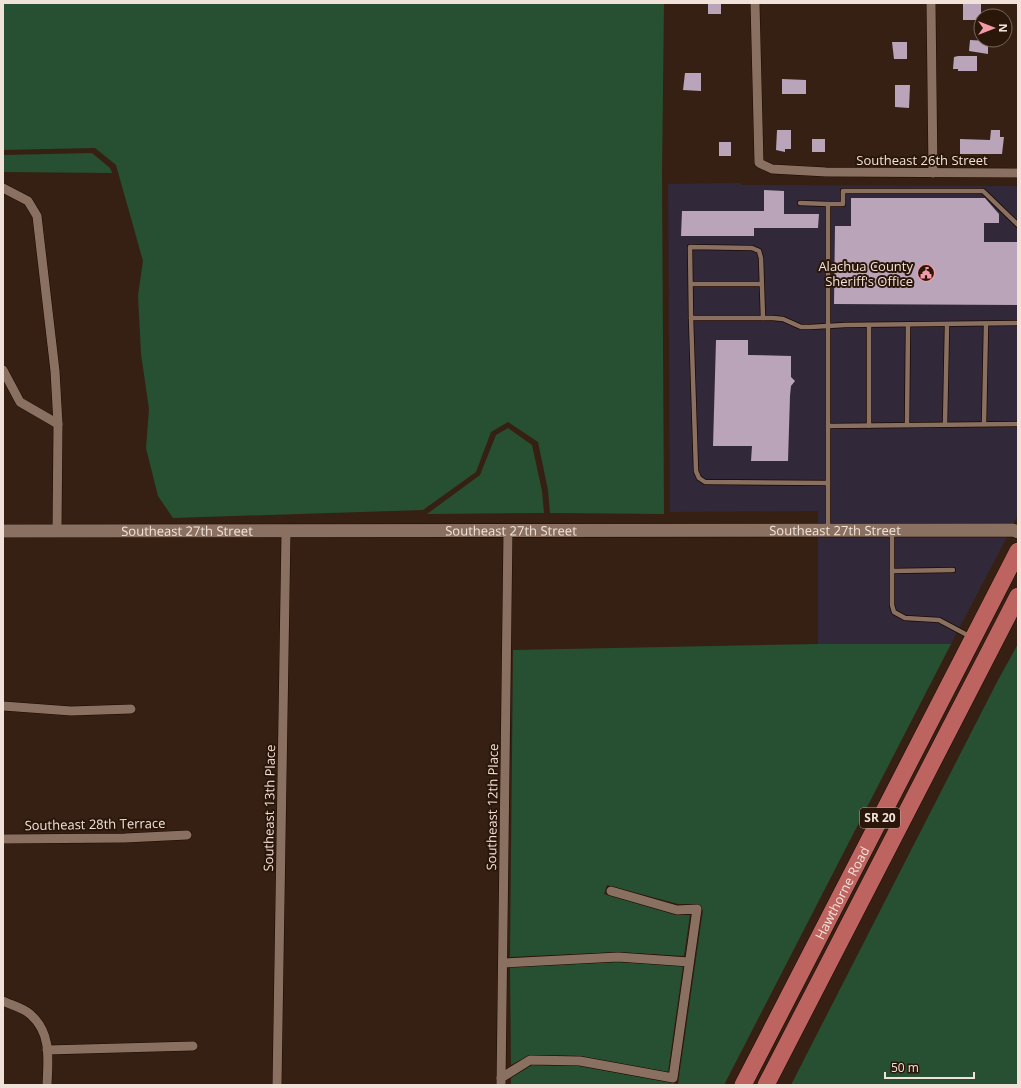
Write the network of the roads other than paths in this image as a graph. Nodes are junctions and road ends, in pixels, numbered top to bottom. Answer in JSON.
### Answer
{"nodes":[{"id":1,"x":756,"y":3,"type":"edge"},
{"id":2,"x":931,"y":3,"type":"edge"},
{"id":3,"x":933,"y":173,"type":"junction"},
{"id":4,"x":1018,"y":173,"type":"edge"},
{"id":5,"x":3,"y":188,"type":"edge"},
{"id":6,"x":800,"y":203,"type":"dead end"},
{"id":7,"x":828,"y":204,"type":"junction"},
{"id":8,"x":1018,"y":225,"type":"edge"},
{"id":9,"x":691,"y":284,"type":"junction"},
{"id":10,"x":762,"y":284,"type":"junction"},
{"id":11,"x":691,"y":318,"type":"junction"},
{"id":12,"x":763,"y":318,"type":"junction"},
{"id":13,"x":1018,"y":323,"type":"edge"},
{"id":14,"x":986,"y":324,"type":"junction"},
{"id":15,"x":869,"y":325,"type":"junction"},
{"id":16,"x":908,"y":325,"type":"junction"},
{"id":17,"x":946,"y":325,"type":"junction"},
{"id":18,"x":828,"y":326,"type":"junction"},
{"id":19,"x":3,"y":370,"type":"edge"},
{"id":20,"x":58,"y":424,"type":"junction"},
{"id":21,"x":984,"y":424,"type":"junction"},
{"id":22,"x":1018,"y":424,"type":"edge"},
{"id":23,"x":907,"y":425,"type":"junction"},
{"id":24,"x":945,"y":425,"type":"junction"},
{"id":25,"x":828,"y":426,"type":"junction"},
{"id":26,"x":869,"y":426,"type":"junction"},
{"id":27,"x":828,"y":483,"type":"junction"},
{"id":28,"x":892,"y":529,"type":"junction"},
{"id":29,"x":508,"y":530,"type":"junction"},
{"id":30,"x":828,"y":530,"type":"junction"},
{"id":31,"x":3,"y":531,"type":"edge"},
{"id":32,"x":57,"y":531,"type":"junction"},
{"id":33,"x":286,"y":532,"type":"junction"},
{"id":34,"x":1018,"y":532,"type":"edge"},
{"id":35,"x":1018,"y":551,"type":"edge"},
{"id":36,"x":953,"y":570,"type":"dead end"},
{"id":37,"x":892,"y":571,"type":"junction"},
{"id":38,"x":1018,"y":596,"type":"edge"},
{"id":39,"x":972,"y":638,"type":"junction"},
{"id":40,"x":3,"y":706,"type":"edge"},
{"id":41,"x":131,"y":710,"type":"dead end"},
{"id":42,"x":883,"y":812,"type":"junction"},
{"id":43,"x":902,"y":822,"type":"junction"},
{"id":44,"x":187,"y":835,"type":"dead end"},
{"id":45,"x":3,"y":839,"type":"edge"},
{"id":46,"x":611,"y":891,"type":"dead end"},
{"id":47,"x":690,"y":962,"type":"junction"},
{"id":48,"x":503,"y":963,"type":"junction"},
{"id":49,"x":3,"y":1001,"type":"edge"},
{"id":50,"x":193,"y":1046,"type":"dead end"},
{"id":51,"x":47,"y":1050,"type":"junction"},
{"id":52,"x":501,"y":1081,"type":"edge"},
{"id":53,"x":47,"y":1085,"type":"edge"},
{"id":54,"x":277,"y":1085,"type":"edge"},
{"id":55,"x":743,"y":1085,"type":"edge"},
{"id":56,"x":766,"y":1085,"type":"edge"}],
"edges":[{"from":1,"to":3,"type":"street","name":"Southeast 26th Street"},
{"from":2,"to":3,"type":"street"},
{"from":3,"to":4,"type":"street","name":"Southeast 26th Street"},
{"from":5,"to":20,"type":"street"},
{"from":6,"to":7,"type":"lane"},
{"from":7,"to":8,"type":"lane"},
{"from":7,"to":18,"type":"lane"},
{"from":9,"to":10,"type":"lane"},
{"from":9,"to":10,"type":"lane"},
{"from":9,"to":11,"type":"lane"},
{"from":10,"to":12,"type":"lane"},
{"from":11,"to":12,"type":"lane"},
{"from":11,"to":27,"type":"lane"},
{"from":12,"to":18,"type":"lane"},
{"from":13,"to":14,"type":"lane"},
{"from":14,"to":17,"type":"lane"},
{"from":14,"to":21,"type":"lane"},
{"from":15,"to":16,"type":"lane"},
{"from":15,"to":18,"type":"lane"},
{"from":15,"to":26,"type":"lane"},
{"from":16,"to":17,"type":"lane"},
{"from":16,"to":23,"type":"lane"},
{"from":17,"to":24,"type":"lane"},
{"from":18,"to":25,"type":"lane"},
{"from":19,"to":20,"type":"street"},
{"from":20,"to":32,"type":"street"},
{"from":21,"to":22,"type":"lane"},
{"from":21,"to":24,"type":"lane"},
{"from":23,"to":24,"type":"lane"},
{"from":23,"to":26,"type":"lane"},
{"from":25,"to":26,"type":"lane"},
{"from":25,"to":27,"type":"lane"},
{"from":27,"to":30,"type":"lane"},
{"from":28,"to":30,"type":"street","name":"Southeast 27th Street"},
{"from":28,"to":34,"type":"street","name":"Southeast 27th Street"},
{"from":28,"to":37,"type":"lane"},
{"from":29,"to":30,"type":"street","name":"Southeast 27th Street"},
{"from":29,"to":33,"type":"street","name":"Southeast 27th Street"},
{"from":29,"to":48,"type":"street","name":"Southeast 12th Place"},
{"from":31,"to":32,"type":"street","name":"Southeast 27th Street"},
{"from":32,"to":33,"type":"street","name":"Southeast 27th Street"},
{"from":33,"to":54,"type":"street","name":"Southeast 13th Place"},
{"from":35,"to":39,"type":"highway","name":"Hawthorne Road","number":"SR 20"},
{"from":36,"to":37,"type":"lane"},
{"from":37,"to":39,"type":"lane"},
{"from":38,"to":43,"type":"highway","name":"Hawthorne Road","number":"SR 20"},
{"from":39,"to":42,"type":"highway","name":"Hawthorne Road","number":"SR 20"},
{"from":40,"to":41,"type":"street"},
{"from":42,"to":43,"type":"highway"},
{"from":42,"to":55,"type":"highway","name":"Hawthorne Road","number":"SR 20"},
{"from":43,"to":56,"type":"highway","name":"Hawthorne Road","number":"SR 20"},
{"from":44,"to":45,"type":"street","name":"Southeast 28th Terrace"},
{"from":46,"to":47,"type":"street"},
{"from":47,"to":48,"type":"street"},
{"from":47,"to":52,"type":"street"},
{"from":48,"to":52,"type":"street","name":"Southeast 12th Place"},
{"from":49,"to":51,"type":"street"},
{"from":50,"to":51,"type":"street"},
{"from":51,"to":53,"type":"street"}]}
